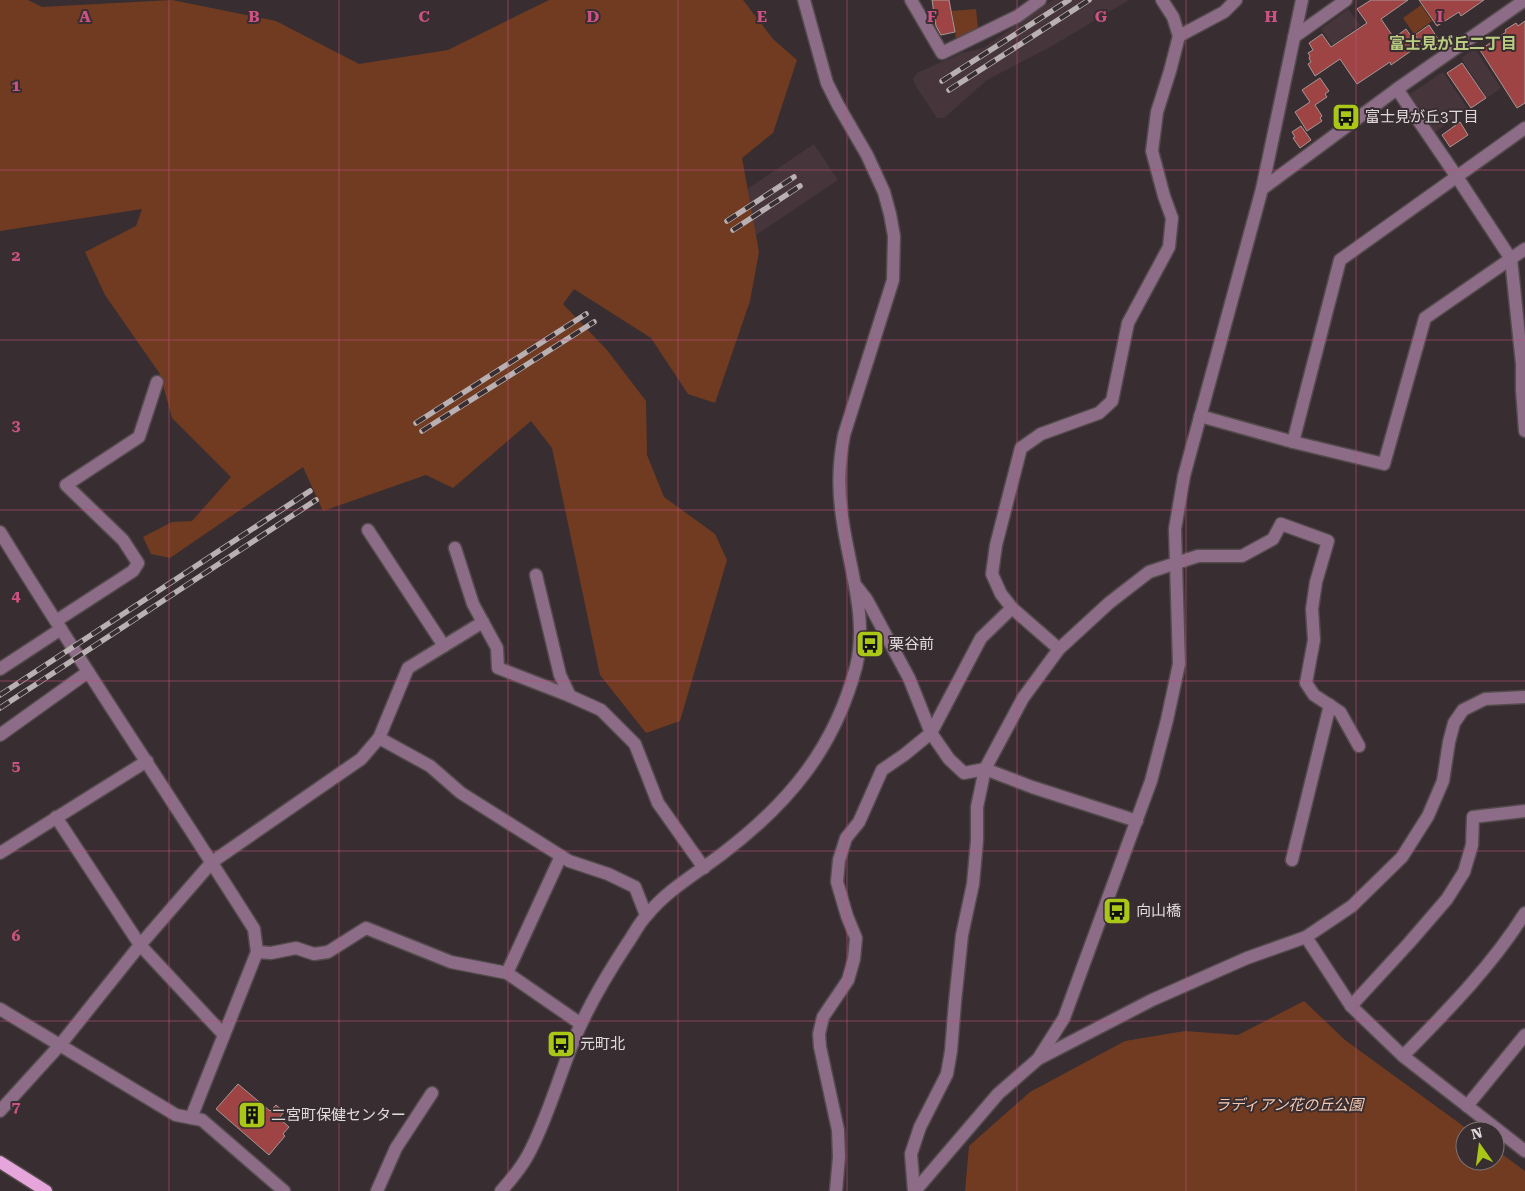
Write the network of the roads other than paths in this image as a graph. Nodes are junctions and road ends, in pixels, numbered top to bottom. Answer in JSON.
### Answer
{"nodes":[{"id":1,"x":804,"y":0,"type":"edge"},
{"id":2,"x":911,"y":0,"type":"edge"},
{"id":3,"x":1040,"y":0,"type":"edge"},
{"id":4,"x":1162,"y":0,"type":"edge"},
{"id":5,"x":1236,"y":0,"type":"edge"},
{"id":6,"x":1302,"y":0,"type":"edge"},
{"id":7,"x":1346,"y":0,"type":"edge"},
{"id":8,"x":1525,"y":0,"type":"edge"},
{"id":9,"x":1179,"y":36,"type":"junction"},
{"id":10,"x":1294,"y":37,"type":"junction"},
{"id":11,"x":1397,"y":90,"type":"junction"},
{"id":12,"x":1525,"y":128,"type":"edge"},
{"id":13,"x":1457,"y":176,"type":"junction"},
{"id":14,"x":1262,"y":189,"type":"junction"},
{"id":15,"x":1525,"y":249,"type":"edge"},
{"id":16,"x":1511,"y":259,"type":"junction"},
{"id":17,"x":1524,"y":363,"type":"edge"},
{"id":18,"x":157,"y":382,"type":"dead end"},
{"id":19,"x":1524,"y":390,"type":"edge"},
{"id":20,"x":1200,"y":416,"type":"junction"},
{"id":21,"x":1525,"y":431,"type":"edge"},
{"id":22,"x":1293,"y":442,"type":"junction"},
{"id":23,"x":368,"y":530,"type":"dead end"},
{"id":24,"x":2,"y":539,"type":"edge"},
{"id":25,"x":455,"y":548,"type":"dead end"},
{"id":26,"x":1177,"y":564,"type":"junction"},
{"id":27,"x":536,"y":575,"type":"dead end"},
{"id":28,"x":856,"y":587,"type":"junction"},
{"id":29,"x":1012,"y":608,"type":"junction"},
{"id":30,"x":483,"y":622,"type":"junction"},
{"id":31,"x":58,"y":625,"type":"junction"},
{"id":32,"x":444,"y":646,"type":"junction"},
{"id":33,"x":1059,"y":649,"type":"junction"},
{"id":34,"x":0,"y":669,"type":"edge"},
{"id":35,"x":88,"y":672,"type":"junction"},
{"id":36,"x":570,"y":696,"type":"junction"},
{"id":37,"x":1525,"y":697,"type":"edge"},
{"id":38,"x":1330,"y":705,"type":"junction"},
{"id":39,"x":931,"y":733,"type":"junction"},
{"id":40,"x":0,"y":735,"type":"edge"},
{"id":41,"x":379,"y":738,"type":"junction"},
{"id":42,"x":1359,"y":746,"type":"dead end"},
{"id":43,"x":147,"y":761,"type":"junction"},
{"id":44,"x":984,"y":769,"type":"junction"},
{"id":45,"x":1525,"y":811,"type":"edge"},
{"id":46,"x":56,"y":817,"type":"junction"},
{"id":47,"x":1137,"y":821,"type":"junction"},
{"id":48,"x":0,"y":853,"type":"edge"},
{"id":49,"x":561,"y":856,"type":"junction"},
{"id":50,"x":1292,"y":860,"type":"dead end"},
{"id":51,"x":212,"y":862,"type":"junction"},
{"id":52,"x":704,"y":868,"type":"junction"},
{"id":53,"x":1525,"y":913,"type":"edge"},
{"id":54,"x":646,"y":915,"type":"junction"},
{"id":55,"x":1306,"y":937,"type":"junction"},
{"id":56,"x":140,"y":945,"type":"junction"},
{"id":57,"x":257,"y":952,"type":"junction"},
{"id":58,"x":506,"y":974,"type":"junction"},
{"id":59,"x":1351,"y":1006,"type":"junction"},
{"id":60,"x":0,"y":1009,"type":"edge"},
{"id":61,"x":581,"y":1024,"type":"junction"},
{"id":62,"x":224,"y":1035,"type":"junction"},
{"id":63,"x":1525,"y":1035,"type":"edge"},
{"id":64,"x":60,"y":1045,"type":"junction"},
{"id":65,"x":1403,"y":1056,"type":"junction"},
{"id":66,"x":1038,"y":1059,"type":"junction"},
{"id":67,"x":432,"y":1093,"type":"dead end"},
{"id":68,"x":1467,"y":1106,"type":"junction"},
{"id":69,"x":0,"y":1111,"type":"edge"},
{"id":70,"x":191,"y":1118,"type":"junction"},
{"id":71,"x":1524,"y":1149,"type":"edge"},
{"id":72,"x":0,"y":1162,"type":"edge"},
{"id":73,"x":46,"y":1191,"type":"edge"},
{"id":74,"x":284,"y":1191,"type":"edge"},
{"id":75,"x":377,"y":1191,"type":"edge"},
{"id":76,"x":502,"y":1191,"type":"edge"},
{"id":77,"x":836,"y":1191,"type":"edge"},
{"id":78,"x":914,"y":1191,"type":"edge"}],
"edges":[{"from":1,"to":28,"type":"street"},
{"from":2,"to":3,"type":"street"},
{"from":4,"to":9,"type":"street"},
{"from":5,"to":9,"type":"street"},
{"from":6,"to":10,"type":"street"},
{"from":7,"to":10,"type":"street"},
{"from":8,"to":11,"type":"street"},
{"from":9,"to":29,"type":"street"},
{"from":10,"to":14,"type":"street"},
{"from":11,"to":13,"type":"street"},
{"from":11,"to":14,"type":"street"},
{"from":12,"to":13,"type":"street"},
{"from":13,"to":16,"type":"street"},
{"from":13,"to":22,"type":"street"},
{"from":14,"to":20,"type":"street"},
{"from":15,"to":16,"type":"street"},
{"from":16,"to":17,"type":"street"},
{"from":16,"to":22,"type":"street"},
{"from":17,"to":19,"type":"street"},
{"from":18,"to":31,"type":"street"},
{"from":19,"to":21,"type":"street"},
{"from":20,"to":22,"type":"street"},
{"from":20,"to":26,"type":"street"},
{"from":23,"to":32,"type":"street"},
{"from":24,"to":31,"type":"street"},
{"from":25,"to":30,"type":"street"},
{"from":26,"to":33,"type":"street"},
{"from":26,"to":38,"type":"street"},
{"from":26,"to":47,"type":"street"},
{"from":27,"to":36,"type":"street"},
{"from":28,"to":39,"type":"street"},
{"from":28,"to":52,"type":"street"},
{"from":29,"to":33,"type":"street"},
{"from":29,"to":39,"type":"street"},
{"from":30,"to":32,"type":"street"},
{"from":30,"to":36,"type":"street"},
{"from":31,"to":34,"type":"street"},
{"from":31,"to":35,"type":"street"},
{"from":32,"to":41,"type":"street"},
{"from":33,"to":44,"type":"street"},
{"from":35,"to":40,"type":"street"},
{"from":35,"to":43,"type":"street"},
{"from":36,"to":52,"type":"street"},
{"from":37,"to":55,"type":"street"},
{"from":38,"to":42,"type":"street"},
{"from":38,"to":50,"type":"street"},
{"from":39,"to":44,"type":"street"},
{"from":39,"to":77,"type":"street"},
{"from":41,"to":49,"type":"street"},
{"from":41,"to":51,"type":"street"},
{"from":43,"to":46,"type":"street"},
{"from":43,"to":51,"type":"street"},
{"from":44,"to":47,"type":"street"},
{"from":44,"to":78,"type":"street"},
{"from":45,"to":59,"type":"street"},
{"from":46,"to":48,"type":"street"},
{"from":46,"to":56,"type":"street"},
{"from":47,"to":66,"type":"street"},
{"from":49,"to":54,"type":"street"},
{"from":49,"to":58,"type":"street"},
{"from":51,"to":56,"type":"street"},
{"from":51,"to":57,"type":"street"},
{"from":52,"to":54,"type":"street"},
{"from":53,"to":65,"type":"street"},
{"from":54,"to":61,"type":"street"},
{"from":55,"to":59,"type":"street"},
{"from":55,"to":66,"type":"street"},
{"from":56,"to":62,"type":"street"},
{"from":56,"to":64,"type":"street"},
{"from":57,"to":58,"type":"street"},
{"from":57,"to":62,"type":"street"},
{"from":58,"to":61,"type":"street"},
{"from":59,"to":65,"type":"street"},
{"from":60,"to":64,"type":"street"},
{"from":61,"to":76,"type":"street"},
{"from":62,"to":70,"type":"street"},
{"from":63,"to":68,"type":"street"},
{"from":64,"to":69,"type":"street"},
{"from":64,"to":70,"type":"street"},
{"from":65,"to":68,"type":"street"},
{"from":66,"to":78,"type":"street"},
{"from":67,"to":75,"type":"street"},
{"from":68,"to":71,"type":"street"},
{"from":70,"to":74,"type":"street"},
{"from":72,"to":73,"type":"main road"}]}
